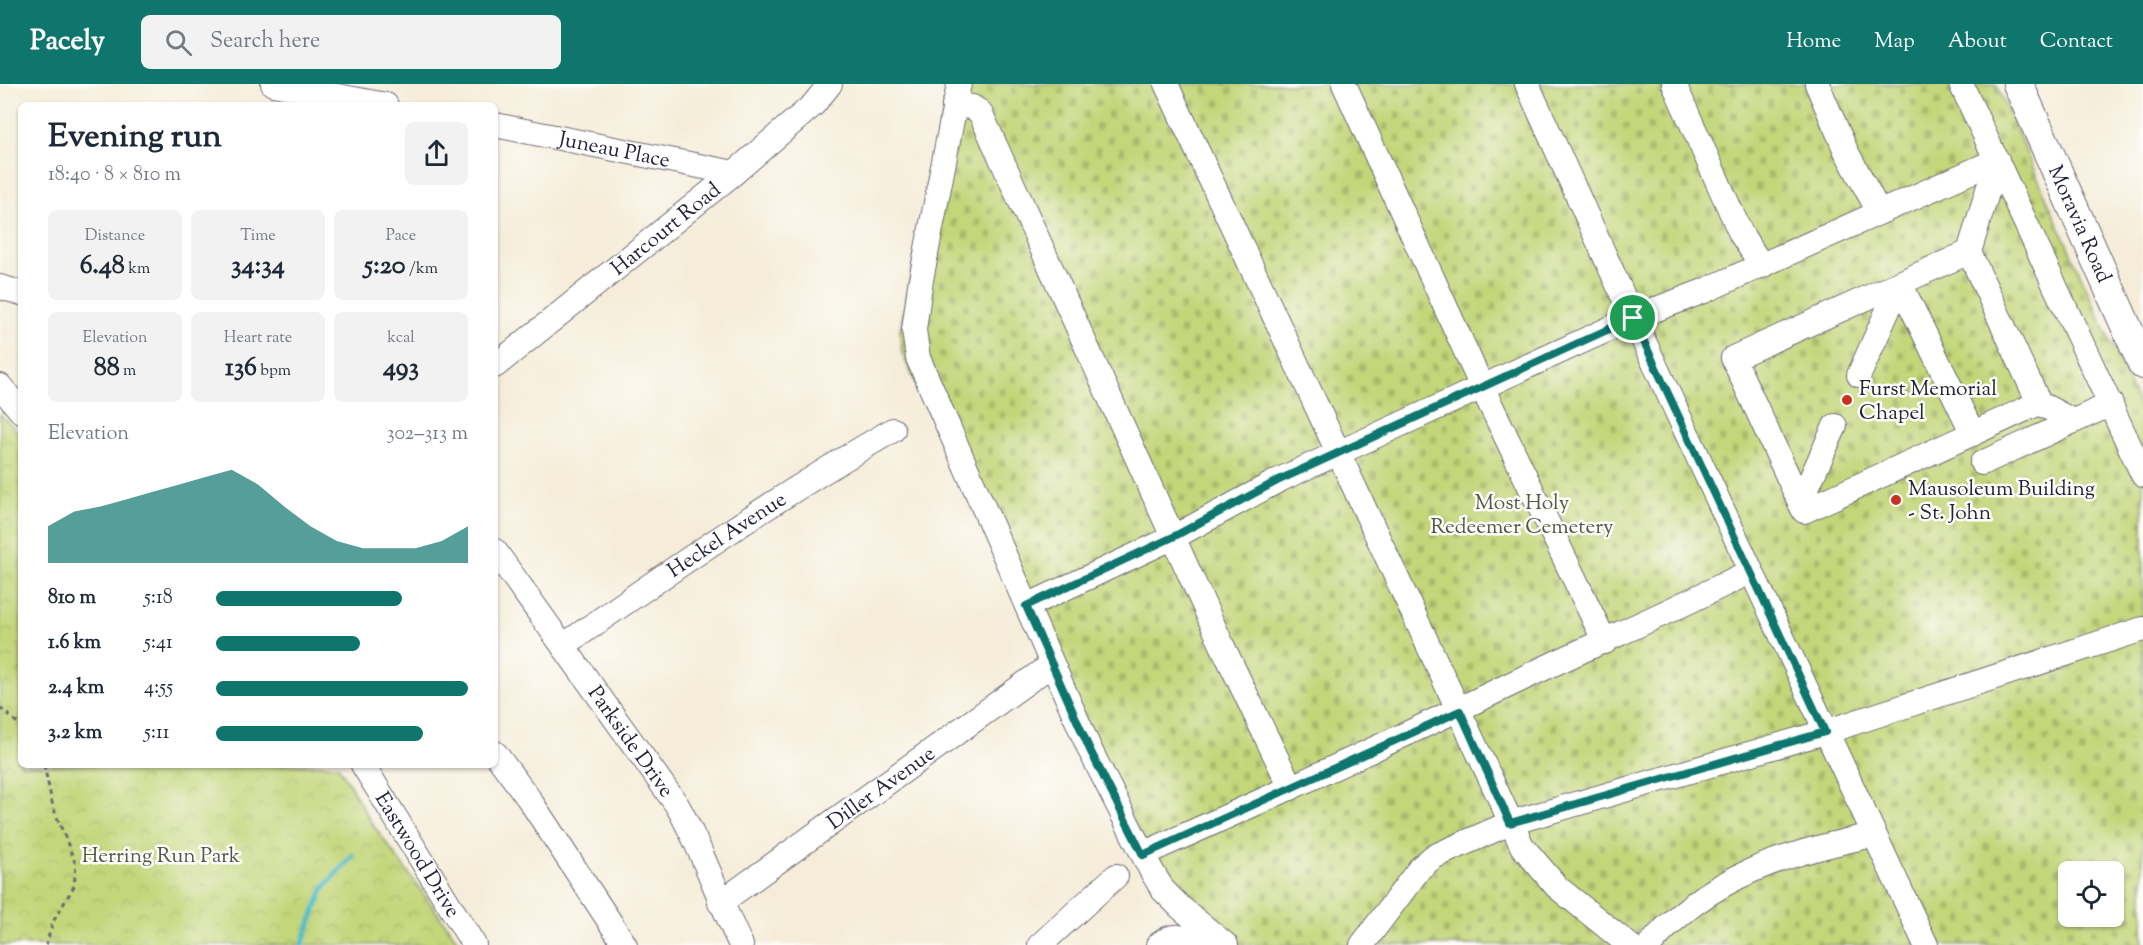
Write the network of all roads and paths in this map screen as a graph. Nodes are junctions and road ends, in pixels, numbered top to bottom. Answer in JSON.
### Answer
{"nodes":[{"id":1,"x":273,"y":84,"type":"edge"},
{"id":2,"x":830,"y":84,"type":"edge"},
{"id":3,"x":1166,"y":84,"type":"edge"},
{"id":4,"x":1344,"y":84,"type":"edge"},
{"id":5,"x":1527,"y":84,"type":"edge"},
{"id":6,"x":1674,"y":84,"type":"edge"},
{"id":7,"x":1817,"y":84,"type":"edge"},
{"id":8,"x":1961,"y":84,"type":"edge"},
{"id":9,"x":2018,"y":84,"type":"edge"},
{"id":10,"x":302,"y":93,"type":"edge"},
{"id":11,"x":957,"y":95,"type":"edge"},
{"id":12,"x":365,"y":102,"type":"edge"},
{"id":13,"x":498,"y":127,"type":"edge"},
{"id":14,"x":1997,"y":160,"type":"junction"},
{"id":15,"x":734,"y":173,"type":"junction"},
{"id":16,"x":1879,"y":212,"type":"junction"},
{"id":17,"x":1969,"y":252,"type":"junction"},
{"id":18,"x":1761,"y":266,"type":"junction"},
{"id":19,"x":1900,"y":283,"type":"junction"},
{"id":20,"x":0,"y":287,"type":"edge"},
{"id":21,"x":18,"y":292,"type":"edge"},
{"id":22,"x":1633,"y":318,"type":"junction"},
{"id":23,"x":498,"y":364,"type":"edge"},
{"id":24,"x":2143,"y":364,"type":"edge"},
{"id":25,"x":1859,"y":375,"type":"dead end"},
{"id":26,"x":0,"y":386,"type":"edge"},
{"id":27,"x":1482,"y":387,"type":"junction"},
{"id":28,"x":2039,"y":403,"type":"junction"},
{"id":29,"x":2111,"y":404,"type":"junction"},
{"id":30,"x":18,"y":407,"type":"edge"},
{"id":31,"x":2073,"y":421,"type":"junction"},
{"id":32,"x":1835,"y":426,"type":"dead end"},
{"id":33,"x":893,"y":430,"type":"dead end"},
{"id":34,"x":1973,"y":434,"type":"junction"},
{"id":35,"x":1337,"y":454,"type":"junction"},
{"id":36,"x":1982,"y":463,"type":"dead end"},
{"id":37,"x":2143,"y":475,"type":"edge"},
{"id":38,"x":1800,"y":503,"type":"junction"},
{"id":39,"x":1173,"y":537,"type":"junction"},
{"id":40,"x":498,"y":555,"type":"edge"},
{"id":41,"x":1751,"y":571,"type":"junction"},
{"id":42,"x":1026,"y":606,"type":"junction"},
{"id":43,"x":2143,"y":629,"type":"edge"},
{"id":44,"x":1605,"y":642,"type":"junction"},
{"id":45,"x":563,"y":646,"type":"junction"},
{"id":46,"x":1041,"y":672,"type":"dead end"},
{"id":47,"x":0,"y":708,"type":"edge"},
{"id":48,"x":1460,"y":711,"type":"junction"},
{"id":49,"x":18,"y":723,"type":"edge"},
{"id":50,"x":1825,"y":732,"type":"junction"},
{"id":51,"x":498,"y":757,"type":"edge"},
{"id":52,"x":45,"y":768,"type":"edge"},
{"id":53,"x":365,"y":768,"type":"edge"},
{"id":54,"x":1291,"y":788,"type":"junction"},
{"id":55,"x":1510,"y":823,"type":"junction"},
{"id":56,"x":1874,"y":835,"type":"junction"},
{"id":57,"x":1143,"y":855,"type":"junction"},
{"id":58,"x":1116,"y":876,"type":"dead end"},
{"id":59,"x":720,"y":903,"type":"junction"},
{"id":60,"x":46,"y":945,"type":"edge"},
{"id":61,"x":474,"y":945,"type":"edge"},
{"id":62,"x":625,"y":945,"type":"edge"},
{"id":63,"x":741,"y":945,"type":"edge"},
{"id":64,"x":1040,"y":945,"type":"edge"},
{"id":65,"x":1158,"y":945,"type":"edge"},
{"id":66,"x":1197,"y":945,"type":"edge"},
{"id":67,"x":1226,"y":945,"type":"edge"},
{"id":68,"x":1362,"y":945,"type":"edge"},
{"id":69,"x":1629,"y":945,"type":"edge"},
{"id":70,"x":1650,"y":945,"type":"edge"},
{"id":71,"x":1926,"y":945,"type":"edge"}],
"edges":[{"from":1,"to":10,"type":"street"},
{"from":2,"to":15,"type":"street","name":"Harcourt Road"},
{"from":3,"to":35,"type":"street"},
{"from":4,"to":27,"type":"street"},
{"from":5,"to":22,"type":"street"},
{"from":6,"to":18,"type":"street"},
{"from":7,"to":16,"type":"street"},
{"from":8,"to":14,"type":"street"},
{"from":9,"to":24,"type":"main road","name":"Moravia Road"},
{"from":10,"to":12,"type":"street"},
{"from":11,"to":39,"type":"street"},
{"from":11,"to":42,"type":"street"},
{"from":13,"to":15,"type":"street","name":"Juneau Place"},
{"from":14,"to":16,"type":"street"},
{"from":14,"to":17,"type":"street"},
{"from":14,"to":29,"type":"street"},
{"from":15,"to":23,"type":"street","name":"Harcourt Road"},
{"from":16,"to":18,"type":"street"},
{"from":17,"to":19,"type":"street"},
{"from":17,"to":28,"type":"street"},
{"from":18,"to":22,"type":"street"},
{"from":19,"to":25,"type":"street"},
{"from":19,"to":34,"type":"street"},
{"from":19,"to":38,"type":"street"},
{"from":20,"to":21,"type":"street"},
{"from":22,"to":27,"type":"street"},
{"from":22,"to":41,"type":"street"},
{"from":26,"to":30,"type":"street"},
{"from":27,"to":35,"type":"street"},
{"from":27,"to":44,"type":"street"},
{"from":28,"to":31,"type":"street"},
{"from":28,"to":34,"type":"street"},
{"from":29,"to":31,"type":"street"},
{"from":29,"to":37,"type":"street"},
{"from":31,"to":36,"type":"street"},
{"from":32,"to":38,"type":"street"},
{"from":33,"to":45,"type":"street","name":"Heckel Avenue"},
{"from":34,"to":38,"type":"street"},
{"from":35,"to":39,"type":"street"},
{"from":35,"to":48,"type":"street"},
{"from":39,"to":42,"type":"street"},
{"from":39,"to":54,"type":"street"},
{"from":40,"to":45,"type":"street","name":"Parkside Drive"},
{"from":41,"to":44,"type":"street"},
{"from":41,"to":50,"type":"street"},
{"from":42,"to":57,"type":"street"},
{"from":43,"to":50,"type":"street"},
{"from":44,"to":48,"type":"street"},
{"from":45,"to":59,"type":"street","name":"Parkside Drive"},
{"from":46,"to":59,"type":"street","name":"Diller Avenue"},
{"from":47,"to":49,"type":"path"},
{"from":48,"to":54,"type":"street"},
{"from":48,"to":55,"type":"street"},
{"from":50,"to":55,"type":"street"},
{"from":50,"to":56,"type":"street"},
{"from":51,"to":62,"type":"street"},
{"from":52,"to":60,"type":"path"},
{"from":53,"to":61,"type":"street","name":"Eastwood Drive"},
{"from":54,"to":57,"type":"street"},
{"from":55,"to":68,"type":"street"},
{"from":55,"to":69,"type":"street"},
{"from":56,"to":70,"type":"street"},
{"from":56,"to":71,"type":"street"},
{"from":57,"to":67,"type":"street"},
{"from":58,"to":64,"type":"street"},
{"from":59,"to":63,"type":"street","name":"Parkside Drive"},
{"from":65,"to":66,"type":"street"}]}
